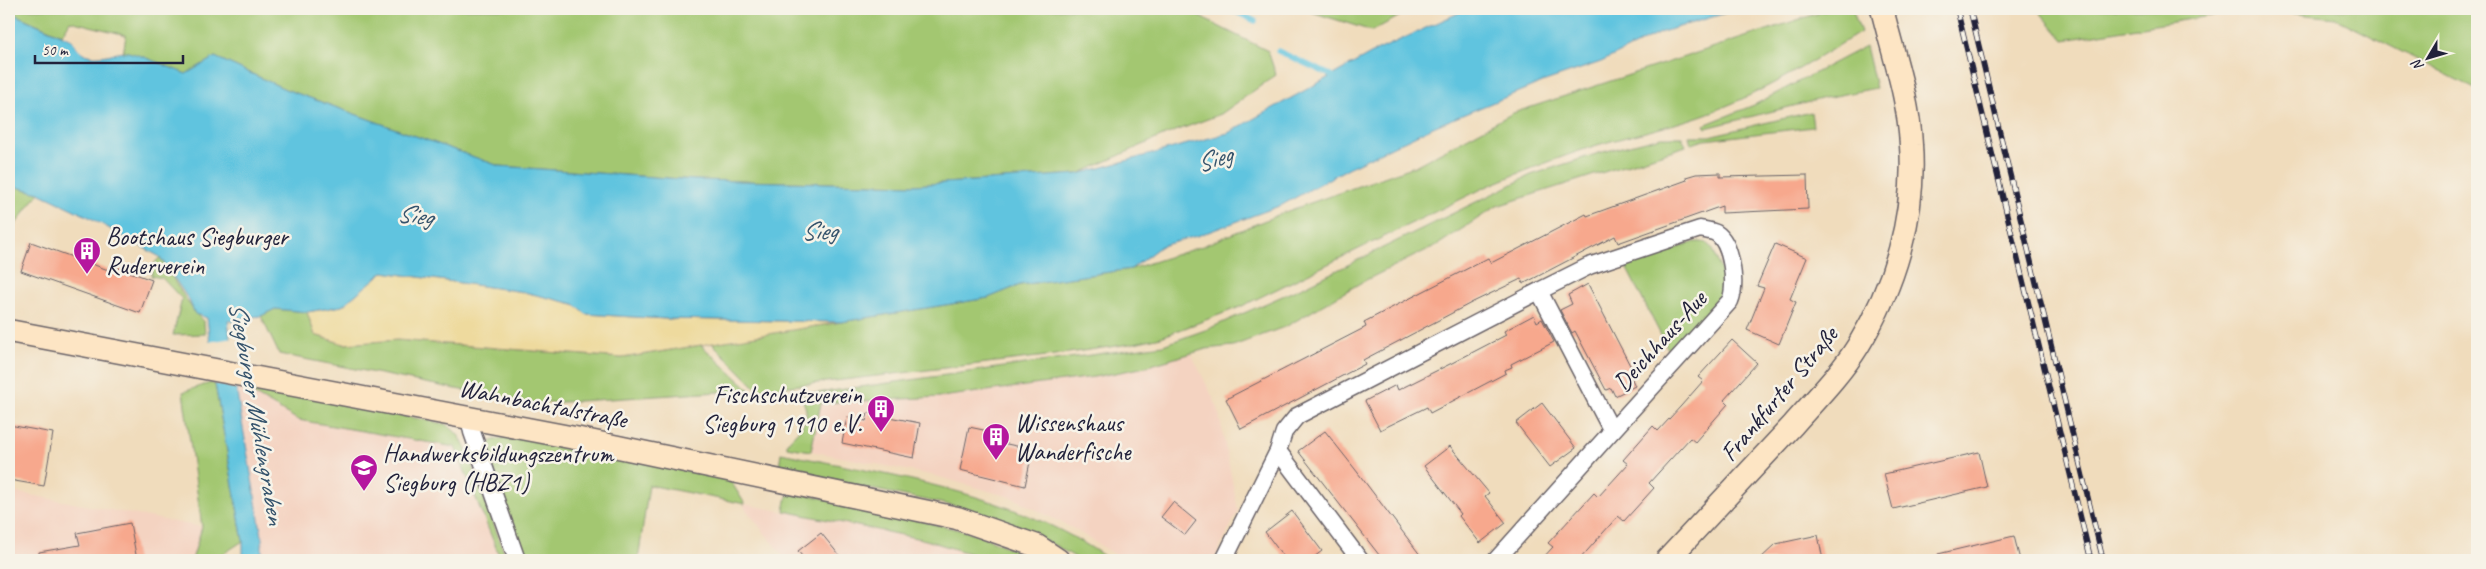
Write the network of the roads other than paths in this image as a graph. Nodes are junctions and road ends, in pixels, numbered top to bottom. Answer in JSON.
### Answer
{"nodes":[{"id":1,"x":1882,"y":9,"type":"edge"},
{"id":2,"x":1540,"y":290,"type":"junction"},
{"id":3,"x":9,"y":331,"type":"edge"},
{"id":4,"x":469,"y":418,"type":"junction"},
{"id":5,"x":1612,"y":431,"type":"junction"},
{"id":6,"x":1278,"y":451,"type":"junction"},
{"id":7,"x":517,"y":560,"type":"edge"},
{"id":8,"x":1058,"y":560,"type":"edge"},
{"id":9,"x":1224,"y":560,"type":"edge"},
{"id":10,"x":1360,"y":560,"type":"edge"},
{"id":11,"x":1496,"y":560,"type":"edge"},
{"id":12,"x":1667,"y":560,"type":"edge"}],
"edges":[{"from":1,"to":12,"type":"main road","name":"Frankfurter Straße"},
{"from":2,"to":5,"type":"street","name":"Deichhaus-Aue"},
{"from":2,"to":5,"type":"street","name":"Deichhaus-Aue"},
{"from":2,"to":6,"type":"street","name":"Deichhaus-Aue"},
{"from":3,"to":4,"type":"main road","name":"Wahnbachtalstraße"},
{"from":4,"to":7,"type":"street"},
{"from":4,"to":8,"type":"main road","name":"Wahnbachtalstraße"},
{"from":5,"to":11,"type":"street","name":"Deichhaus-Aue"},
{"from":6,"to":9,"type":"street","name":"Deichhaus-Aue"},
{"from":6,"to":10,"type":"street"}]}
